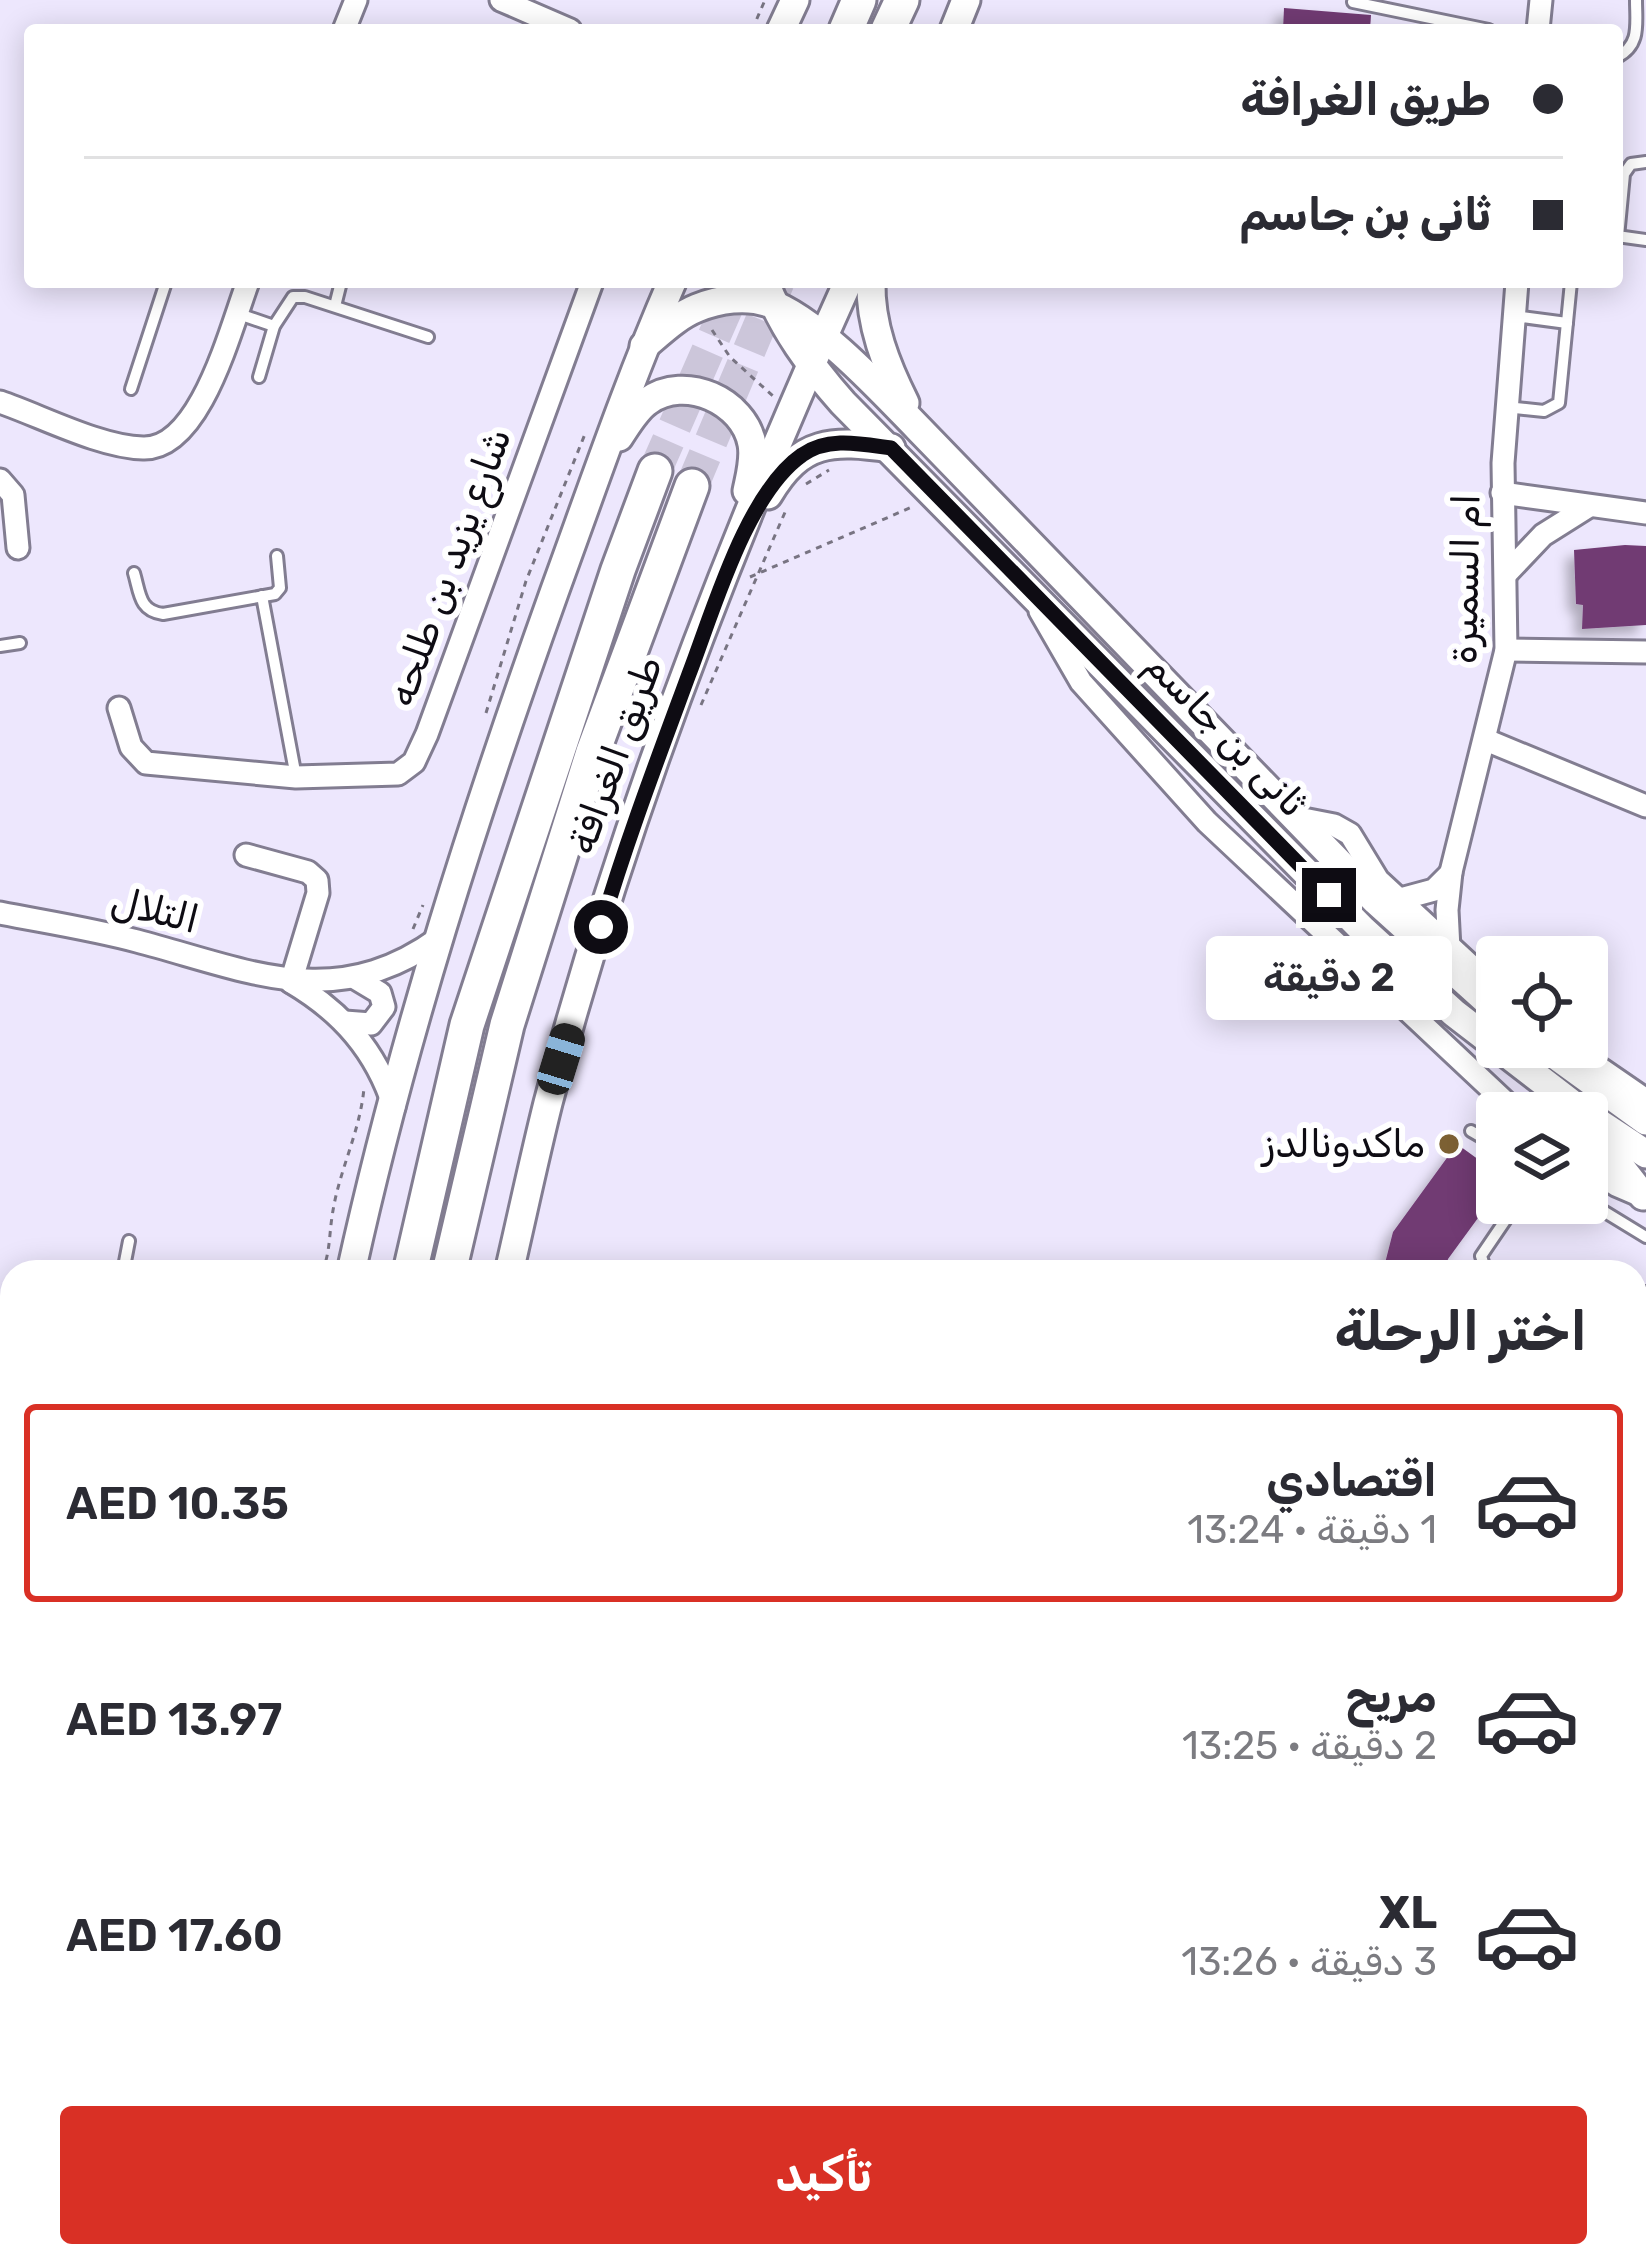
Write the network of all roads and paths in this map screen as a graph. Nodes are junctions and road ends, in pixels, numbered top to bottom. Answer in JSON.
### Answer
{"nodes":[{"id":1,"x":500,"y":0,"type":"edge"},
{"id":2,"x":1636,"y":0,"type":"edge"},
{"id":3,"x":1353,"y":2,"type":"edge"},
{"id":4,"x":1411,"y":6,"type":"edge"},
{"id":5,"x":551,"y":24,"type":"edge"},
{"id":6,"x":1470,"y":24,"type":"edge"},
{"id":7,"x":1623,"y":54,"type":"edge"},
{"id":8,"x":1646,"y":162,"type":"edge"},
{"id":9,"x":1623,"y":184,"type":"edge"},
{"id":10,"x":164,"y":288,"type":"edge"},
{"id":11,"x":246,"y":288,"type":"edge"},
{"id":12,"x":340,"y":288,"type":"edge"},
{"id":13,"x":590,"y":288,"type":"edge"},
{"id":14,"x":669,"y":288,"type":"edge"},
{"id":15,"x":845,"y":288,"type":"edge"},
{"id":16,"x":871,"y":288,"type":"edge"},
{"id":17,"x":1516,"y":288,"type":"edge"},
{"id":18,"x":1570,"y":288,"type":"edge"},
{"id":19,"x":769,"y":293,"type":"edge"},
{"id":20,"x":335,"y":306,"type":"junction"},
{"id":21,"x":236,"y":314,"type":"junction"},
{"id":22,"x":1514,"y":316,"type":"junction"},
{"id":23,"x":1567,"y":323,"type":"junction"},
{"id":24,"x":274,"y":326,"type":"junction"},
{"id":25,"x":711,"y":328,"type":"dead end"},
{"id":26,"x":428,"y":337,"type":"dead end"},
{"id":27,"x":823,"y":338,"type":"junction"},
{"id":28,"x":644,"y":346,"type":"junction"},
{"id":29,"x":810,"y":366,"type":"junction"},
{"id":30,"x":259,"y":377,"type":"dead end"},
{"id":31,"x":131,"y":389,"type":"dead end"},
{"id":32,"x":778,"y":400,"type":"dead end"},
{"id":33,"x":0,"y":402,"type":"edge"},
{"id":34,"x":1506,"y":406,"type":"junction"},
{"id":35,"x":918,"y":428,"type":"junction"},
{"id":36,"x":841,"y":442,"type":"junction"},
{"id":37,"x":891,"y":448,"type":"junction"},
{"id":38,"x":599,"y":464,"type":"junction"},
{"id":39,"x":656,"y":471,"type":"tunnel mouth"},
{"id":40,"x":0,"y":480,"type":"edge"},
{"id":41,"x":806,"y":484,"type":"dead end"},
{"id":42,"x":692,"y":487,"type":"tunnel mouth"},
{"id":43,"x":1502,"y":493,"type":"junction"},
{"id":44,"x":937,"y":496,"type":"junction"},
{"id":45,"x":792,"y":497,"type":"dead end"},
{"id":46,"x":1589,"y":506,"type":"junction"},
{"id":47,"x":1646,"y":513,"type":"edge"},
{"id":48,"x":18,"y":548,"type":"dead end"},
{"id":49,"x":736,"y":548,"type":"junction"},
{"id":50,"x":277,"y":556,"type":"dead end"},
{"id":51,"x":134,"y":573,"type":"dead end"},
{"id":52,"x":758,"y":574,"type":"junction"},
{"id":53,"x":1506,"y":574,"type":"junction"},
{"id":54,"x":721,"y":590,"type":"junction"},
{"id":55,"x":1033,"y":594,"type":"junction"},
{"id":56,"x":262,"y":596,"type":"junction"},
{"id":57,"x":20,"y":643,"type":"dead end"},
{"id":58,"x":0,"y":646,"type":"edge"},
{"id":59,"x":1506,"y":650,"type":"junction"},
{"id":60,"x":1646,"y":652,"type":"edge"},
{"id":61,"x":119,"y":708,"type":"dead end"},
{"id":62,"x":696,"y":717,"type":"dead end"},
{"id":63,"x":1486,"y":740,"type":"junction"},
{"id":64,"x":296,"y":777,"type":"junction"},
{"id":65,"x":1646,"y":806,"type":"edge"},
{"id":66,"x":1293,"y":817,"type":"junction"},
{"id":67,"x":246,"y":855,"type":"dead end"},
{"id":68,"x":1451,"y":872,"type":"junction"},
{"id":69,"x":1397,"y":900,"type":"junction"},
{"id":70,"x":0,"y":913,"type":"edge"},
{"id":71,"x":439,"y":938,"type":"junction"},
{"id":72,"x":1449,"y":949,"type":"junction"},
{"id":73,"x":1476,"y":973,"type":"edge"},
{"id":74,"x":355,"y":978,"type":"junction"},
{"id":75,"x":291,"y":982,"type":"junction"},
{"id":76,"x":1476,"y":991,"type":"edge"},
{"id":77,"x":345,"y":1022,"type":"junction"},
{"id":78,"x":370,"y":1053,"type":"junction"},
{"id":79,"x":1573,"y":1068,"type":"edge"},
{"id":80,"x":1600,"y":1068,"type":"edge"},
{"id":81,"x":1495,"y":1092,"type":"edge"},
{"id":82,"x":1555,"y":1092,"type":"edge"},
{"id":83,"x":1646,"y":1100,"type":"edge"},
{"id":84,"x":394,"y":1107,"type":"junction"},
{"id":85,"x":1646,"y":1120,"type":"edge"},
{"id":86,"x":1608,"y":1129,"type":"edge"},
{"id":87,"x":1472,"y":1130,"type":"dead end"},
{"id":88,"x":1476,"y":1133,"type":"edge"},
{"id":89,"x":1646,"y":1154,"type":"edge"},
{"id":90,"x":1608,"y":1155,"type":"edge"},
{"id":91,"x":1608,"y":1180,"type":"edge"},
{"id":92,"x":1645,"y":1197,"type":"edge"},
{"id":93,"x":1608,"y":1214,"type":"edge"},
{"id":94,"x":1502,"y":1224,"type":"edge"},
{"id":95,"x":1646,"y":1237,"type":"edge"},
{"id":96,"x":129,"y":1241,"type":"dead end"},
{"id":97,"x":125,"y":1260,"type":"edge"},
{"id":98,"x":326,"y":1260,"type":"edge"},
{"id":99,"x":354,"y":1260,"type":"edge"},
{"id":100,"x":413,"y":1260,"type":"edge"},
{"id":101,"x":452,"y":1260,"type":"edge"},
{"id":102,"x":512,"y":1260,"type":"edge"},
{"id":103,"x":1482,"y":1260,"type":"edge"}],
"edges":[{"from":1,"to":5,"type":"street"},
{"from":2,"to":7,"type":"lane"},
{"from":3,"to":4,"type":"lane"},
{"from":4,"to":6,"type":"lane"},
{"from":8,"to":9,"type":"lane"},
{"from":10,"to":31,"type":"lane"},
{"from":11,"to":21,"type":"street"},
{"from":12,"to":20,"type":"lane"},
{"from":13,"to":64,"type":"street","name":"شارع يزيد بن طلحه"},
{"from":14,"to":28,"type":"main road"},
{"from":15,"to":27,"type":"main road","name":"طريق الغرافة"},
{"from":16,"to":35,"type":"main road"},
{"from":17,"to":22,"type":"street","name":"ام السميرة"},
{"from":18,"to":23,"type":"lane"},
{"from":19,"to":27,"type":"main road","name":"ثانى بن جاسم"},
{"from":19,"to":28,"type":"main road"},
{"from":19,"to":29,"type":"main road","name":"ثانى بن جاسم"},
{"from":20,"to":24,"type":"lane"},
{"from":20,"to":26,"type":"lane"},
{"from":21,"to":24,"type":"lane"},
{"from":21,"to":33,"type":"street"},
{"from":22,"to":23,"type":"lane"},
{"from":22,"to":34,"type":"street","name":"ام السميرة"},
{"from":23,"to":34,"type":"lane"},
{"from":24,"to":30,"type":"lane"},
{"from":25,"to":32,"type":"path"},
{"from":27,"to":29,"type":"main road","name":"طريق الغرافة"},
{"from":27,"to":35,"type":"main road","name":"ثانى بن جاسم"},
{"from":28,"to":38,"type":"main road"},
{"from":29,"to":37,"type":"main road","name":"ثانى بن جاسم"},
{"from":29,"to":49,"type":"main road","name":"طريق الغرافة"},
{"from":34,"to":43,"type":"street","name":"ام السميرة"},
{"from":35,"to":66,"type":"main road","name":"ثانى بن جاسم"},
{"from":36,"to":37,"type":"main road"},
{"from":36,"to":41,"type":"path"},
{"from":36,"to":49,"type":"main road"},
{"from":37,"to":44,"type":"main road","name":"ثانى بن جاسم"},
{"from":38,"to":49,"type":"main road"},
{"from":38,"to":71,"type":"main road"},
{"from":39,"to":100,"type":"highway","name":"طريق الغرافة"},
{"from":40,"to":48,"type":"street"},
{"from":42,"to":101,"type":"highway","name":"طريق الغرافة"},
{"from":43,"to":46,"type":"street"},
{"from":43,"to":53,"type":"street","name":"ام السميرة"},
{"from":44,"to":52,"type":"path"},
{"from":44,"to":55,"type":"main road","name":"ثانى بن جاسم"},
{"from":45,"to":52,"type":"path"},
{"from":46,"to":47,"type":"street"},
{"from":46,"to":53,"type":"street"},
{"from":49,"to":54,"type":"main road","name":"طريق الغرافة"},
{"from":50,"to":56,"type":"lane"},
{"from":51,"to":56,"type":"lane"},
{"from":52,"to":54,"type":"path"},
{"from":52,"to":62,"type":"path"},
{"from":53,"to":59,"type":"street","name":"ام السميرة"},
{"from":54,"to":102,"type":"main road","name":"طريق الغرافة"},
{"from":55,"to":81,"type":"street","name":"ثانى بن جاسم"},
{"from":55,"to":82,"type":"main road","name":"ثانى بن جاسم"},
{"from":56,"to":64,"type":"lane"},
{"from":57,"to":58,"type":"lane"},
{"from":59,"to":60,"type":"street"},
{"from":59,"to":63,"type":"street","name":"ام السميرة"},
{"from":61,"to":64,"type":"street","name":"شارع يزيد بن طلحه"},
{"from":63,"to":65,"type":"street"},
{"from":63,"to":68,"type":"street","name":"ام السميرة"},
{"from":66,"to":69,"type":"street","name":"ثانى بن جاسم"},
{"from":66,"to":76,"type":"main road","name":"ثانى بن جاسم"},
{"from":67,"to":75,"type":"street"},
{"from":68,"to":69,"type":"street"},
{"from":68,"to":72,"type":"street","name":"ام السميرة"},
{"from":69,"to":72,"type":"street","name":"ثانى بن جاسم"},
{"from":70,"to":75,"type":"street","name":"التلال"},
{"from":71,"to":74,"type":"street"},
{"from":71,"to":84,"type":"main road"},
{"from":72,"to":73,"type":"street","name":"ثانى بن جاسم"},
{"from":74,"to":75,"type":"street"},
{"from":74,"to":77,"type":"street"},
{"from":75,"to":77,"type":"street"},
{"from":77,"to":78,"type":"street"},
{"from":78,"to":84,"type":"street"},
{"from":78,"to":98,"type":"path"},
{"from":79,"to":85,"type":"main road"},
{"from":80,"to":83,"type":"street"},
{"from":84,"to":99,"type":"main road"},
{"from":86,"to":89,"type":"main road","name":"ثانى بن جاسم"},
{"from":87,"to":88,"type":"lane"},
{"from":90,"to":92,"type":"main road"},
{"from":91,"to":92,"type":"street"},
{"from":93,"to":95,"type":"lane"},
{"from":94,"to":103,"type":"lane"},
{"from":96,"to":97,"type":"lane"}]}
